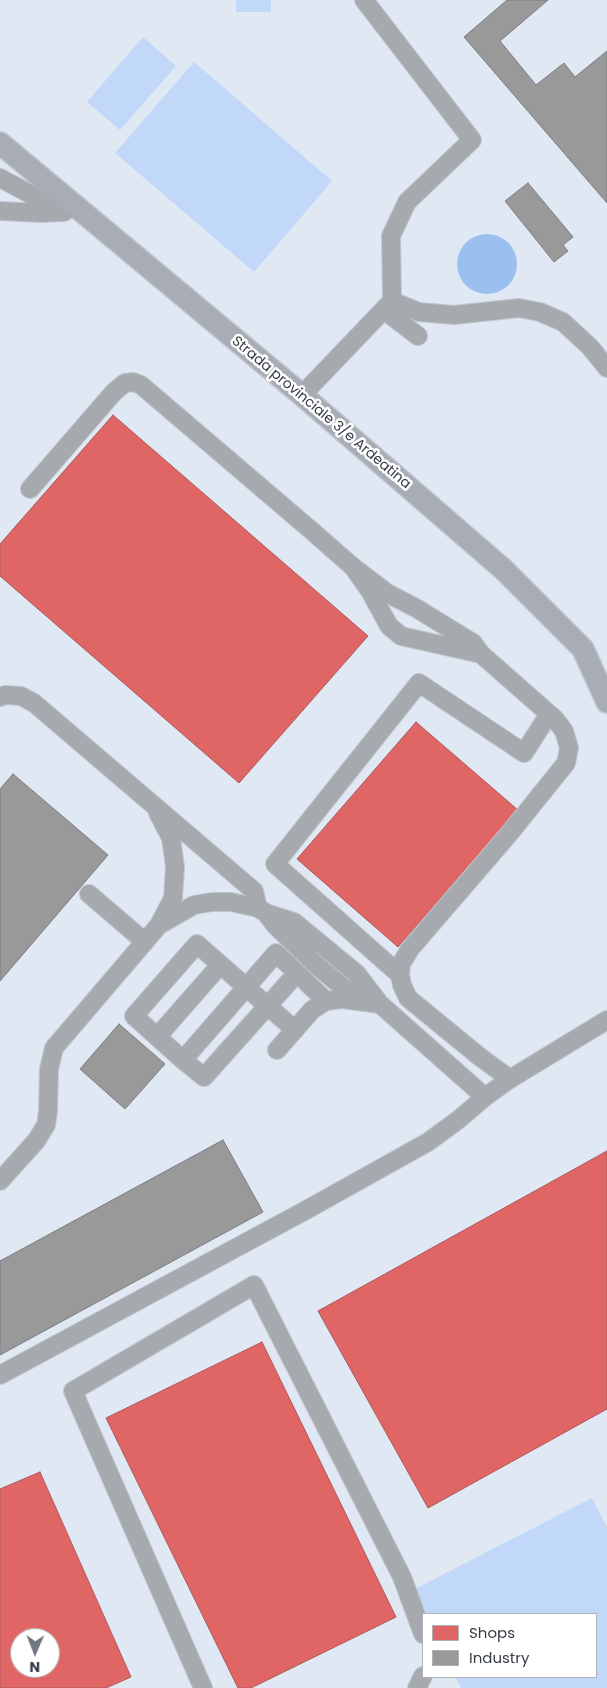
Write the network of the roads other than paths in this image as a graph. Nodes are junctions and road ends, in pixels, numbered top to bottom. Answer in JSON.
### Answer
{"nodes":[{"id":1,"x":364,"y":0,"type":"edge"},
{"id":2,"x":2,"y":146,"type":"edge"},
{"id":3,"x":0,"y":178,"type":"edge"},
{"id":4,"x":69,"y":208,"type":"junction"},
{"id":5,"x":0,"y":211,"type":"edge"},
{"id":6,"x":388,"y":306,"type":"junction"},
{"id":7,"x":418,"y":336,"type":"dead end"},
{"id":8,"x":607,"y":368,"type":"edge"},
{"id":9,"x":302,"y":395,"type":"junction"},
{"id":10,"x":30,"y":489,"type":"dead end"},
{"id":11,"x":353,"y":567,"type":"junction"},
{"id":12,"x":481,"y":654,"type":"junction"},
{"id":13,"x":0,"y":697,"type":"edge"},
{"id":14,"x":607,"y":702,"type":"edge"},
{"id":15,"x":550,"y":714,"type":"junction"},
{"id":16,"x":153,"y":804,"type":"junction"},
{"id":17,"x":89,"y":894,"type":"dead end"},
{"id":18,"x":262,"y":910,"type":"junction"},
{"id":19,"x":159,"y":925,"type":"junction"},
{"id":20,"x":145,"y":942,"type":"junction"},
{"id":21,"x":220,"y":965,"type":"junction"},
{"id":22,"x":297,"y":973,"type":"junction"},
{"id":23,"x":400,"y":975,"type":"junction"},
{"id":24,"x":246,"y":987,"type":"junction"},
{"id":25,"x":326,"y":1001,"type":"junction"},
{"id":26,"x":380,"y":1004,"type":"junction"},
{"id":27,"x":267,"y":1006,"type":"junction"},
{"id":28,"x":607,"y":1020,"type":"edge"},
{"id":29,"x":295,"y":1030,"type":"junction"},
{"id":30,"x":157,"y":1037,"type":"junction"},
{"id":31,"x":278,"y":1050,"type":"dead end"},
{"id":32,"x":183,"y":1060,"type":"junction"},
{"id":33,"x":510,"y":1080,"type":"junction"},
{"id":34,"x":485,"y":1097,"type":"junction"},
{"id":35,"x":0,"y":1182,"type":"edge"},
{"id":36,"x":0,"y":1375,"type":"edge"},
{"id":37,"x":422,"y":1631,"type":"edge"},
{"id":38,"x":203,"y":1688,"type":"edge"}],
"edges":[{"from":1,"to":6,"type":"street"},
{"from":2,"to":4,"type":"main road","name":"Strada provinciale 3/e Ardeatina"},
{"from":3,"to":4,"type":"street"},
{"from":4,"to":5,"type":"street"},
{"from":4,"to":9,"type":"main road","name":"Strada provinciale 3/e Ardeatina"},
{"from":6,"to":7,"type":"street"},
{"from":6,"to":8,"type":"street"},
{"from":6,"to":9,"type":"street"},
{"from":9,"to":14,"type":"main road","name":"Strada provinciale 3/e Ardeatina"},
{"from":10,"to":11,"type":"street"},
{"from":11,"to":12,"type":"street"},
{"from":11,"to":12,"type":"street"},
{"from":12,"to":15,"type":"street"},
{"from":13,"to":16,"type":"street"},
{"from":15,"to":23,"type":"street"},
{"from":15,"to":23,"type":"street"},
{"from":16,"to":18,"type":"street"},
{"from":16,"to":19,"type":"street"},
{"from":17,"to":20,"type":"street"},
{"from":18,"to":19,"type":"street"},
{"from":18,"to":26,"type":"street"},
{"from":19,"to":20,"type":"street"},
{"from":20,"to":35,"type":"street"},
{"from":21,"to":24,"type":"street"},
{"from":21,"to":30,"type":"street"},
{"from":21,"to":30,"type":"street"},
{"from":22,"to":24,"type":"street"},
{"from":22,"to":25,"type":"street"},
{"from":22,"to":27,"type":"street"},
{"from":23,"to":33,"type":"street"},
{"from":24,"to":27,"type":"street"},
{"from":24,"to":32,"type":"street"},
{"from":25,"to":26,"type":"street"},
{"from":25,"to":29,"type":"street"},
{"from":26,"to":34,"type":"street"},
{"from":27,"to":29,"type":"street"},
{"from":27,"to":32,"type":"street"},
{"from":28,"to":33,"type":"street"},
{"from":29,"to":31,"type":"street"},
{"from":30,"to":32,"type":"street"},
{"from":33,"to":34,"type":"street"},
{"from":34,"to":36,"type":"street"},
{"from":37,"to":38,"type":"street"}]}
